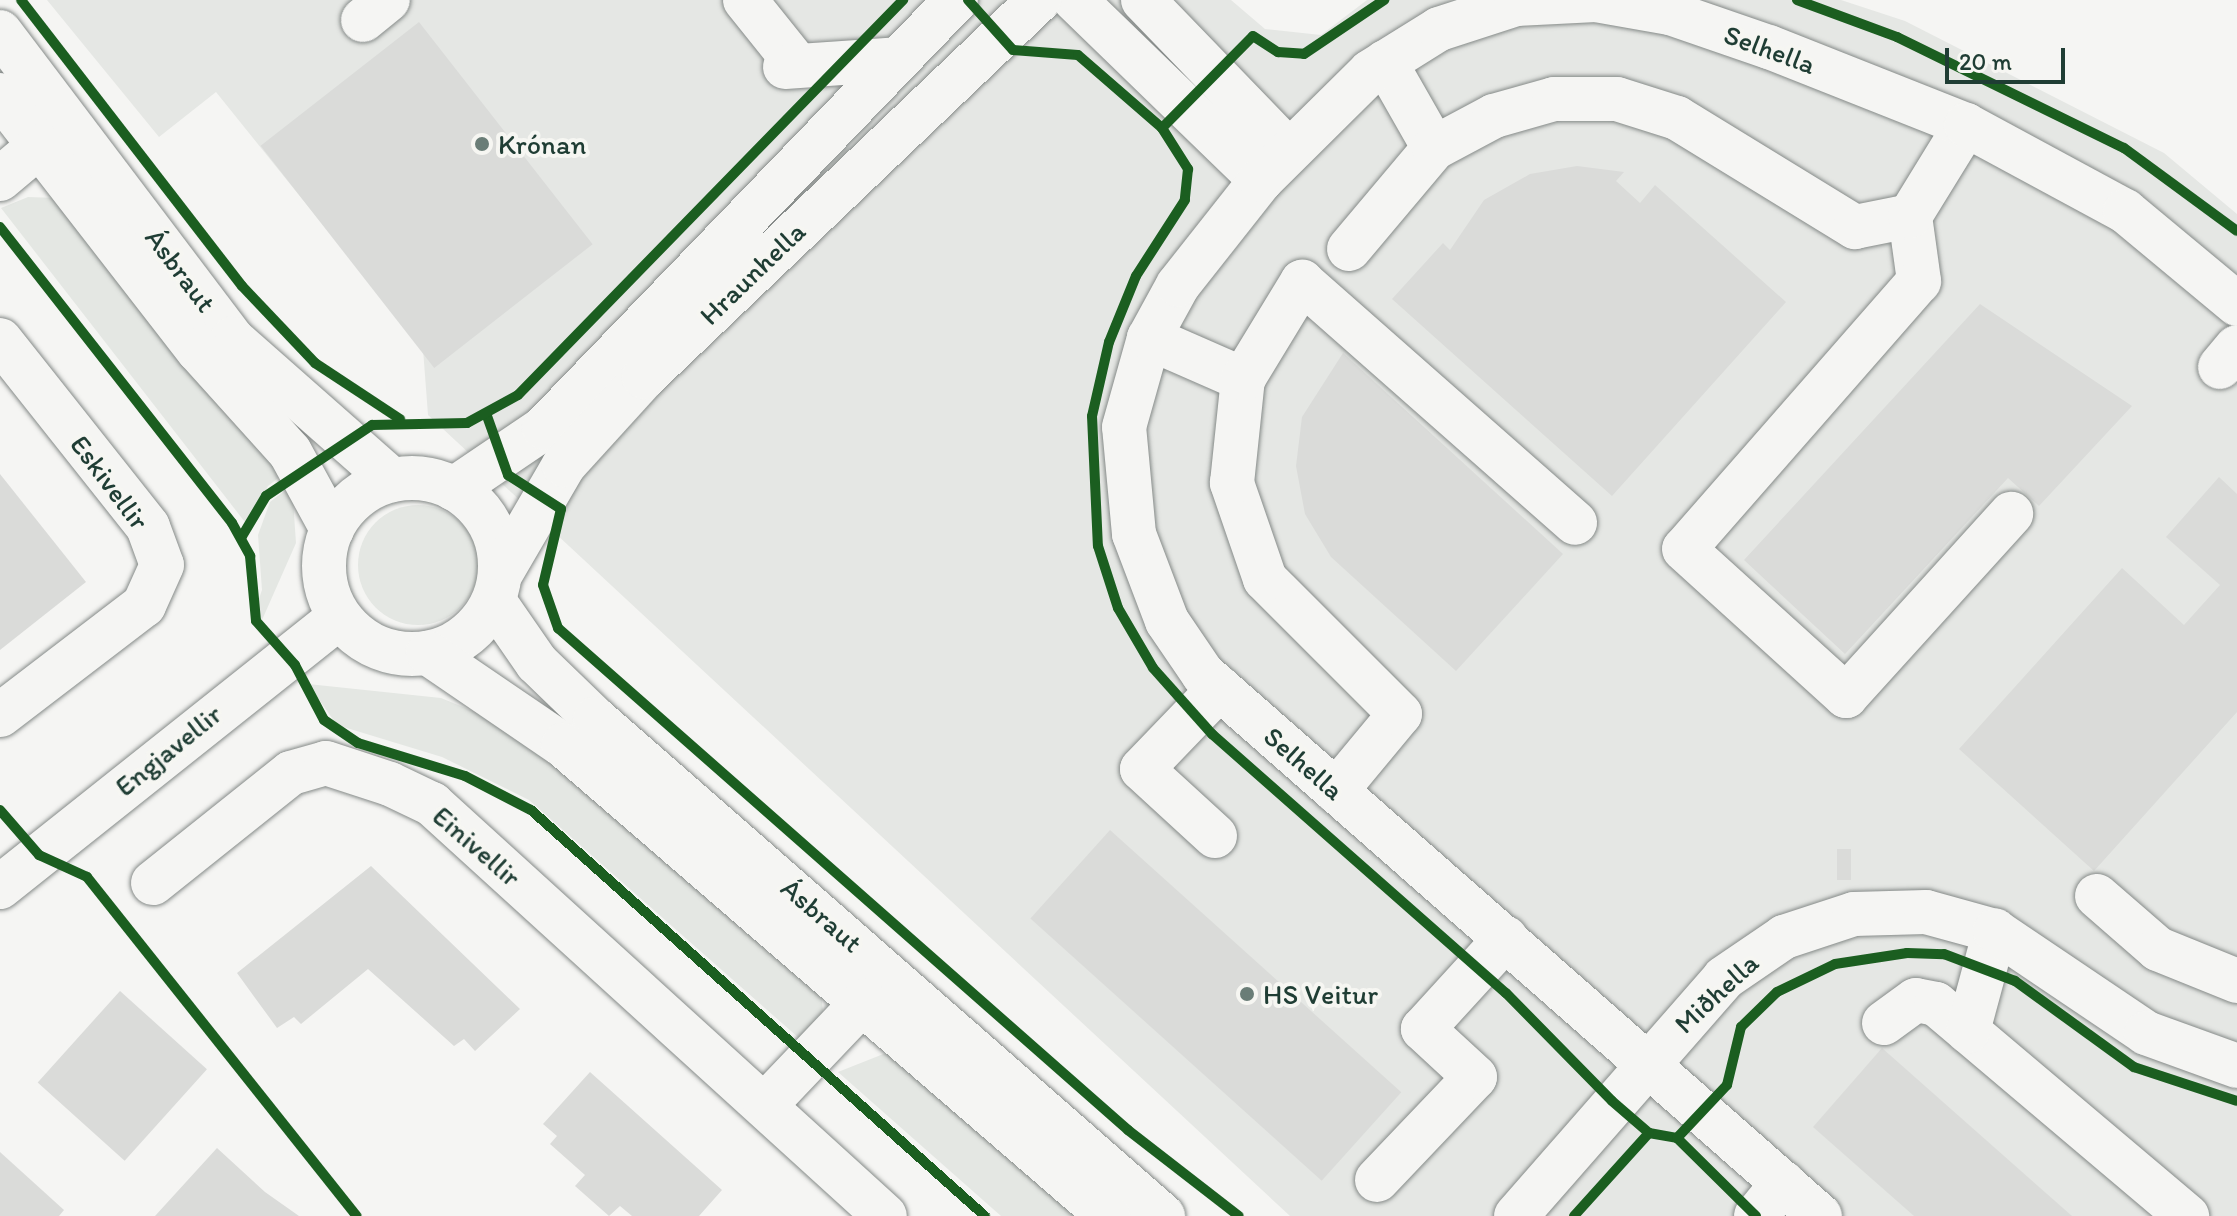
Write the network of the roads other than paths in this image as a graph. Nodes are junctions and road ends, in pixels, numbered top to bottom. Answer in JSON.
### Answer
{"nodes":[{"id":1,"x":745,"y":0,"type":"edge"},
{"id":2,"x":956,"y":0,"type":"edge"},
{"id":3,"x":1039,"y":0,"type":"edge"},
{"id":4,"x":1075,"y":0,"type":"edge"},
{"id":5,"x":1143,"y":0,"type":"edge"},
{"id":6,"x":0,"y":32,"type":"edge"},
{"id":7,"x":898,"y":59,"type":"junction"},
{"id":8,"x":1385,"y":62,"type":"junction"},
{"id":9,"x":0,"y":95,"type":"edge"},
{"id":10,"x":1966,"y":125,"type":"junction"},
{"id":11,"x":39,"y":146,"type":"junction"},
{"id":12,"x":1434,"y":148,"type":"junction"},
{"id":13,"x":1275,"y":165,"type":"junction"},
{"id":14,"x":0,"y":179,"type":"edge"},
{"id":15,"x":1910,"y":216,"type":"junction"},
{"id":16,"x":1349,"y":249,"type":"dead end"},
{"id":17,"x":2237,"y":304,"type":"edge"},
{"id":18,"x":1149,"y":338,"type":"junction"},
{"id":19,"x":0,"y":340,"type":"edge"},
{"id":20,"x":1243,"y":379,"type":"junction"},
{"id":21,"x":392,"y":480,"type":"junction"},
{"id":22,"x":454,"y":489,"type":"junction"},
{"id":23,"x":2011,"y":514,"type":"dead end"},
{"id":24,"x":1575,"y":523,"type":"dead end"},
{"id":25,"x":332,"y":529,"type":"junction"},
{"id":26,"x":497,"y":588,"type":"junction"},
{"id":27,"x":339,"y":617,"type":"junction"},
{"id":28,"x":428,"y":653,"type":"junction"},
{"id":29,"x":1220,"y":688,"type":"junction"},
{"id":30,"x":0,"y":715,"type":"edge"},
{"id":31,"x":1336,"y":791,"type":"junction"},
{"id":32,"x":1215,"y":836,"type":"dead end"},
{"id":33,"x":153,"y":883,"type":"dead end"},
{"id":34,"x":0,"y":887,"type":"edge"},
{"id":35,"x":2097,"y":896,"type":"dead end"},
{"id":36,"x":1995,"y":931,"type":"junction"},
{"id":37,"x":1506,"y":938,"type":"junction"},
{"id":38,"x":2237,"y":981,"type":"edge"},
{"id":39,"x":864,"y":1001,"type":"junction"},
{"id":40,"x":1884,"y":1023,"type":"dead end"},
{"id":41,"x":1968,"y":1031,"type":"junction"},
{"id":42,"x":1646,"y":1060,"type":"junction"},
{"id":43,"x":2237,"y":1066,"type":"edge"},
{"id":44,"x":765,"y":1105,"type":"junction"},
{"id":45,"x":1377,"y":1180,"type":"dead end"},
{"id":46,"x":1783,"y":1183,"type":"junction"},
{"id":47,"x":885,"y":1216,"type":"edge"},
{"id":48,"x":1108,"y":1216,"type":"edge"},
{"id":49,"x":1163,"y":1216,"type":"edge"},
{"id":50,"x":1516,"y":1216,"type":"edge"},
{"id":51,"x":1756,"y":1216,"type":"edge"},
{"id":52,"x":1820,"y":1216,"type":"edge"},
{"id":53,"x":2187,"y":1216,"type":"edge"}],
"edges":[{"from":1,"to":7,"type":"street"},
{"from":2,"to":7,"type":"street","name":"Hraunhella"},
{"from":3,"to":26,"type":"street","name":"Hraunhella"},
{"from":4,"to":13,"type":"street"},
{"from":5,"to":13,"type":"street"},
{"from":6,"to":21,"type":"street","name":"Ásbraut"},
{"from":7,"to":22,"type":"street","name":"Hraunhella"},
{"from":8,"to":10,"type":"street","name":"Selhella"},
{"from":8,"to":12,"type":"street"},
{"from":8,"to":13,"type":"street","name":"Selhella"},
{"from":9,"to":11,"type":"street","name":"Ásbraut"},
{"from":10,"to":15,"type":"street"},
{"from":10,"to":17,"type":"street","name":"Selhella"},
{"from":11,"to":14,"type":"street"},
{"from":11,"to":25,"type":"street","name":"Ásbraut"},
{"from":12,"to":15,"type":"street"},
{"from":12,"to":16,"type":"street"},
{"from":13,"to":18,"type":"street","name":"Selhella"},
{"from":15,"to":23,"type":"street"},
{"from":18,"to":20,"type":"street"},
{"from":18,"to":29,"type":"street","name":"Selhella"},
{"from":19,"to":30,"type":"street","name":"Eskivellir"},
{"from":20,"to":24,"type":"street"},
{"from":20,"to":31,"type":"street"},
{"from":21,"to":22,"type":"street"},
{"from":21,"to":25,"type":"street"},
{"from":22,"to":26,"type":"street"},
{"from":25,"to":27,"type":"street"},
{"from":26,"to":28,"type":"street"},
{"from":26,"to":49,"type":"street","name":"Ásbraut"},
{"from":27,"to":28,"type":"street"},
{"from":27,"to":34,"type":"street","name":"Engjavellir"},
{"from":28,"to":39,"type":"street","name":"Ásbraut"},
{"from":29,"to":31,"type":"street","name":"Selhella"},
{"from":29,"to":32,"type":"street"},
{"from":31,"to":37,"type":"street","name":"Selhella"},
{"from":33,"to":44,"type":"street","name":"Einivellir"},
{"from":35,"to":38,"type":"street"},
{"from":36,"to":41,"type":"street"},
{"from":36,"to":42,"type":"street","name":"Miðhella"},
{"from":36,"to":43,"type":"street","name":"Miðhella"},
{"from":37,"to":42,"type":"street","name":"Selhella"},
{"from":37,"to":45,"type":"street"},
{"from":39,"to":44,"type":"street"},
{"from":39,"to":48,"type":"street","name":"Ásbraut"},
{"from":40,"to":41,"type":"street"},
{"from":41,"to":53,"type":"street"},
{"from":42,"to":46,"type":"street","name":"Selhella"},
{"from":42,"to":50,"type":"street","name":"Miðhella"},
{"from":44,"to":47,"type":"street","name":"Einivellir"},
{"from":46,"to":51,"type":"street"},
{"from":46,"to":52,"type":"street","name":"Selhella"}]}
